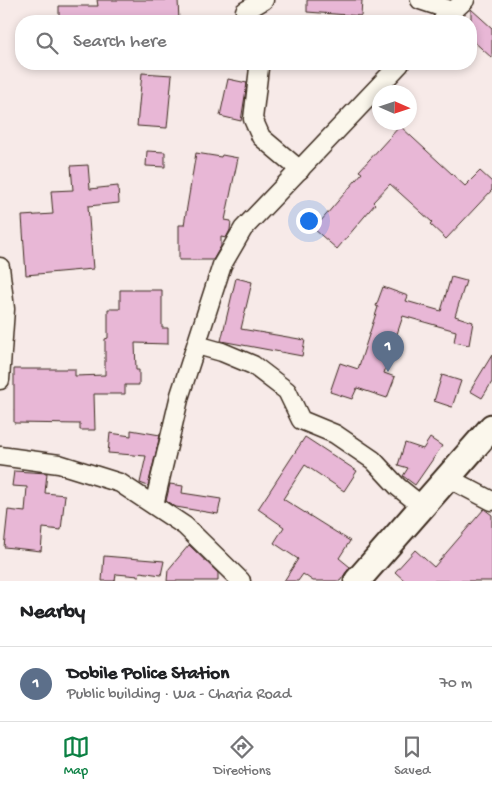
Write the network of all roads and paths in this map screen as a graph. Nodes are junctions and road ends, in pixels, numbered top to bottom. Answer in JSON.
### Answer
{"nodes":[{"id":1,"x":264,"y":0,"type":"edge"},
{"id":2,"x":420,"y":0,"type":"edge"},
{"id":3,"x":245,"y":11,"type":"edge"},
{"id":4,"x":453,"y":11,"type":"edge"},
{"id":5,"x":259,"y":70,"type":"edge"},
{"id":6,"x":394,"y":70,"type":"edge"},
{"id":7,"x":300,"y":170,"type":"junction"},
{"id":8,"x":0,"y":267,"type":"edge"},
{"id":9,"x":197,"y":345,"type":"junction"},
{"id":10,"x":0,"y":380,"type":"edge"},
{"id":11,"x":492,"y":427,"type":"edge"},
{"id":12,"x":0,"y":456,"type":"edge"},
{"id":13,"x":448,"y":478,"type":"junction"},
{"id":14,"x":492,"y":501,"type":"edge"},
{"id":15,"x":154,"y":506,"type":"junction"},
{"id":16,"x":423,"y":507,"type":"junction"},
{"id":17,"x":241,"y":581,"type":"edge"},
{"id":18,"x":358,"y":581,"type":"edge"}],
"edges":[{"from":1,"to":3,"type":"street"},
{"from":2,"to":4,"type":"street"},
{"from":5,"to":7,"type":"street"},
{"from":6,"to":7,"type":"street"},
{"from":7,"to":9,"type":"street"},
{"from":8,"to":10,"type":"street"},
{"from":9,"to":15,"type":"street"},
{"from":9,"to":16,"type":"street"},
{"from":11,"to":13,"type":"street"},
{"from":12,"to":15,"type":"street"},
{"from":13,"to":14,"type":"street"},
{"from":13,"to":16,"type":"street"},
{"from":15,"to":17,"type":"street"},
{"from":16,"to":18,"type":"street"}]}
